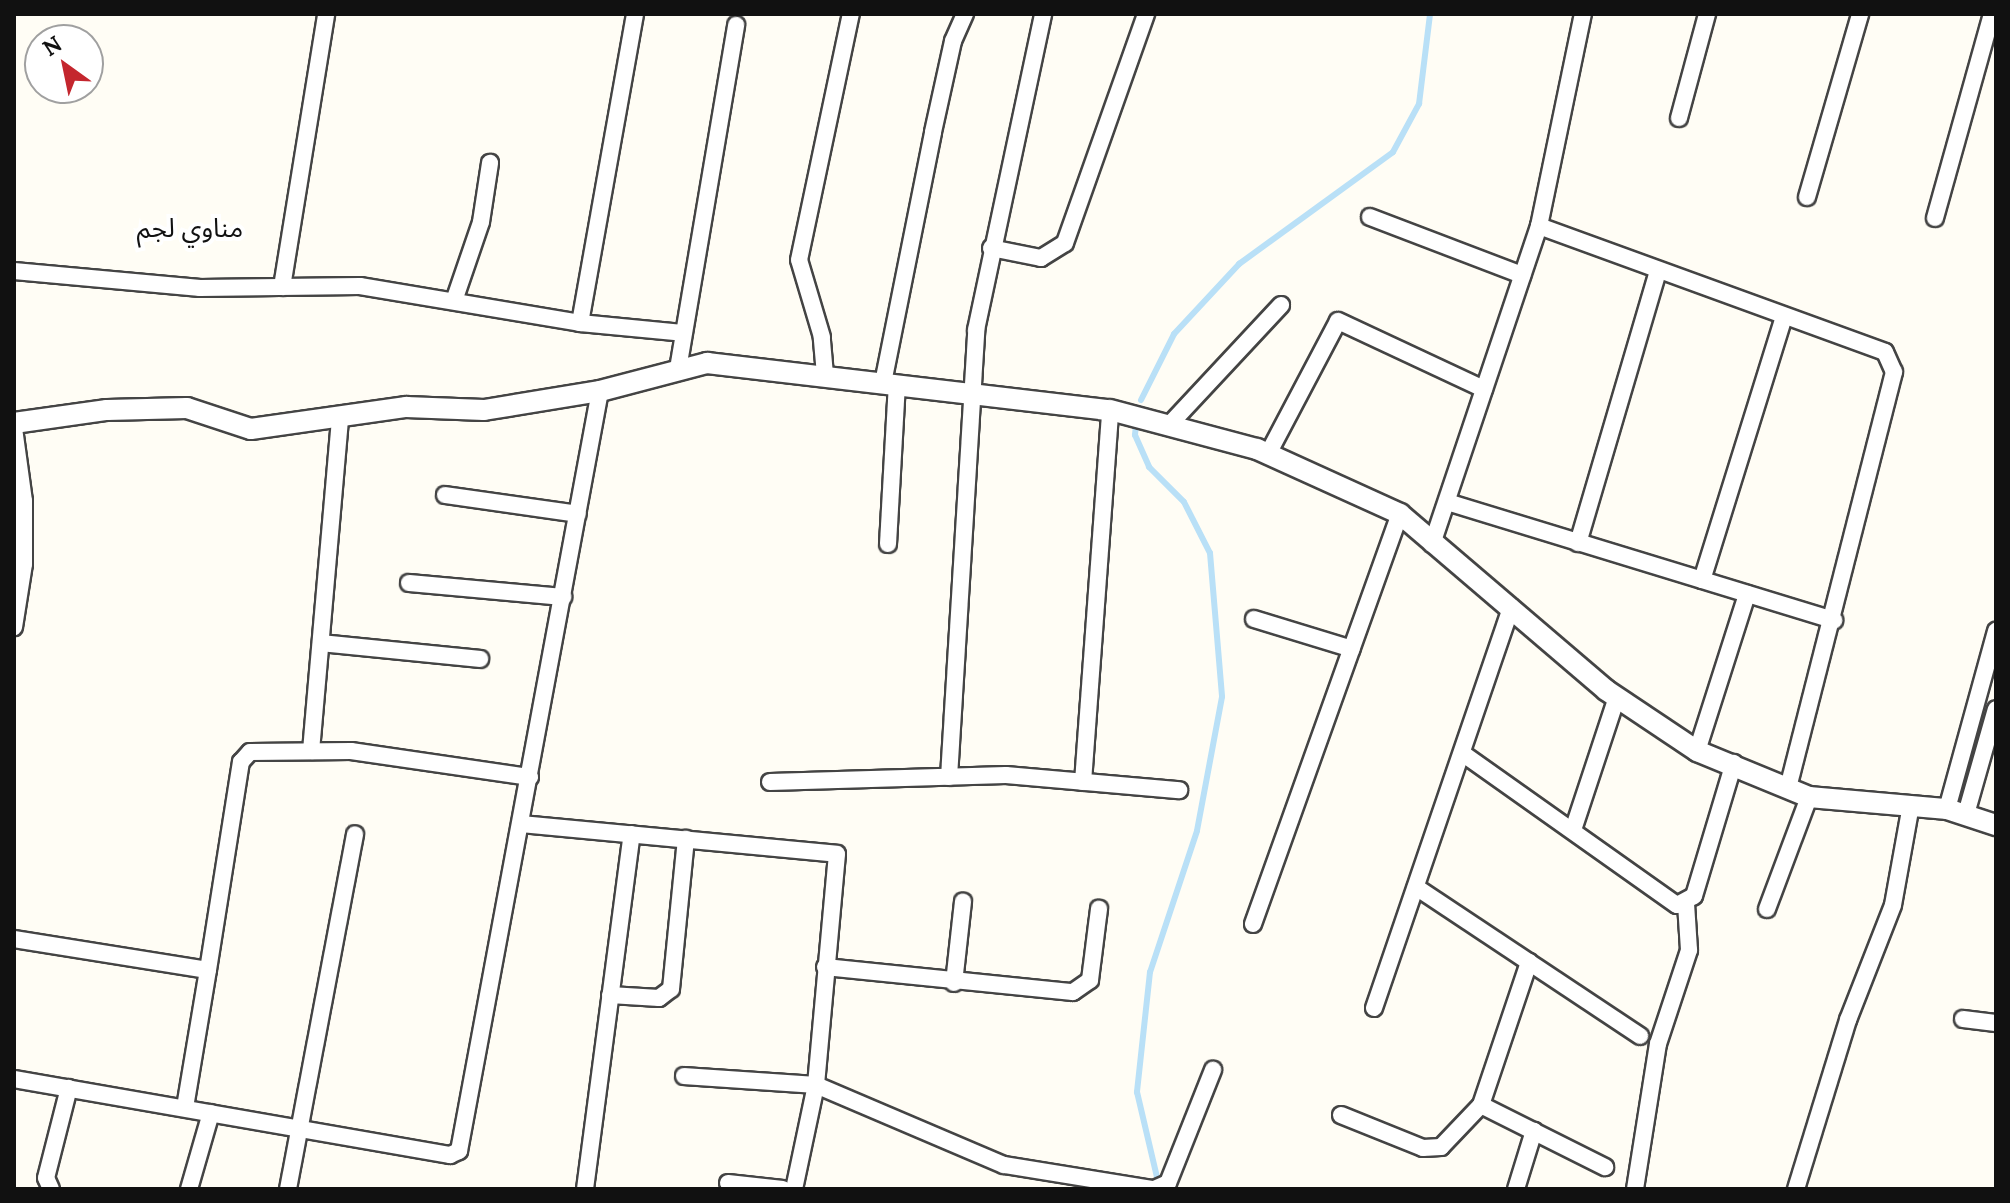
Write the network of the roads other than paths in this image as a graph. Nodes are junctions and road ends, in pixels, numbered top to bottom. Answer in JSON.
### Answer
{"nodes":[{"id":1,"x":326,"y":14,"type":"edge"},
{"id":2,"x":635,"y":14,"type":"edge"},
{"id":3,"x":851,"y":14,"type":"edge"},
{"id":4,"x":965,"y":14,"type":"edge"},
{"id":5,"x":1043,"y":14,"type":"edge"},
{"id":6,"x":1146,"y":14,"type":"edge"},
{"id":7,"x":1583,"y":14,"type":"edge"},
{"id":8,"x":1707,"y":14,"type":"edge"},
{"id":9,"x":1860,"y":14,"type":"edge"},
{"id":10,"x":1992,"y":14,"type":"edge"},
{"id":11,"x":736,"y":25,"type":"dead end"},
{"id":12,"x":1679,"y":118,"type":"dead end"},
{"id":13,"x":490,"y":163,"type":"dead end"},
{"id":14,"x":1807,"y":197,"type":"dead end"},
{"id":15,"x":1370,"y":217,"type":"dead end"},
{"id":16,"x":1935,"y":218,"type":"dead end"},
{"id":17,"x":1539,"y":226,"type":"junction"},
{"id":18,"x":991,"y":248,"type":"junction"},
{"id":19,"x":14,"y":271,"type":"edge"},
{"id":20,"x":1658,"y":271,"type":"junction"},
{"id":21,"x":1522,"y":275,"type":"junction"},
{"id":22,"x":282,"y":287,"type":"junction"},
{"id":23,"x":454,"y":301,"type":"junction"},
{"id":24,"x":1281,"y":305,"type":"dead end"},
{"id":25,"x":1784,"y":317,"type":"junction"},
{"id":26,"x":580,"y":323,"type":"junction"},
{"id":27,"x":683,"y":333,"type":"junction"},
{"id":28,"x":678,"y":369,"type":"junction"},
{"id":29,"x":825,"y":375,"type":"junction"},
{"id":30,"x":890,"y":384,"type":"junction"},
{"id":31,"x":1484,"y":389,"type":"junction"},
{"id":32,"x":600,"y":391,"type":"junction"},
{"id":33,"x":974,"y":393,"type":"junction"},
{"id":34,"x":1110,"y":410,"type":"junction"},
{"id":35,"x":340,"y":420,"type":"junction"},
{"id":36,"x":1172,"y":422,"type":"junction"},
{"id":37,"x":14,"y":426,"type":"edge"},
{"id":38,"x":1268,"y":454,"type":"junction"},
{"id":39,"x":445,"y":495,"type":"dead end"},
{"id":40,"x":1447,"y":502,"type":"junction"},
{"id":41,"x":578,"y":514,"type":"junction"},
{"id":42,"x":1400,"y":514,"type":"junction"},
{"id":43,"x":1578,"y":543,"type":"junction"},
{"id":44,"x":888,"y":544,"type":"dead end"},
{"id":45,"x":1432,"y":544,"type":"junction"},
{"id":46,"x":1702,"y":580,"type":"junction"},
{"id":47,"x":409,"y":583,"type":"dead end"},
{"id":48,"x":1747,"y":594,"type":"junction"},
{"id":49,"x":563,"y":597,"type":"junction"},
{"id":50,"x":1511,"y":607,"type":"junction"},
{"id":51,"x":1254,"y":619,"type":"dead end"},
{"id":52,"x":1834,"y":620,"type":"junction"},
{"id":53,"x":14,"y":627,"type":"edge"},
{"id":54,"x":1996,"y":631,"type":"edge"},
{"id":55,"x":321,"y":643,"type":"junction"},
{"id":56,"x":1352,"y":649,"type":"junction"},
{"id":57,"x":480,"y":659,"type":"dead end"},
{"id":58,"x":1617,"y":697,"type":"junction"},
{"id":59,"x":1996,"y":709,"type":"edge"},
{"id":60,"x":311,"y":751,"type":"junction"},
{"id":61,"x":1697,"y":751,"type":"junction"},
{"id":62,"x":1462,"y":753,"type":"junction"},
{"id":63,"x":1734,"y":763,"type":"junction"},
{"id":64,"x":530,"y":777,"type":"junction"},
{"id":65,"x":949,"y":777,"type":"junction"},
{"id":66,"x":770,"y":782,"type":"dead end"},
{"id":67,"x":1083,"y":782,"type":"junction"},
{"id":68,"x":1788,"y":787,"type":"junction"},
{"id":69,"x":1179,"y":790,"type":"dead end"},
{"id":70,"x":1809,"y":797,"type":"junction"},
{"id":71,"x":1911,"y":805,"type":"junction"},
{"id":72,"x":1957,"y":812,"type":"junction"},
{"id":73,"x":521,"y":824,"type":"junction"},
{"id":74,"x":1996,"y":825,"type":"edge"},
{"id":75,"x":1573,"y":830,"type":"junction"},
{"id":76,"x":355,"y":834,"type":"dead end"},
{"id":77,"x":632,"y":834,"type":"junction"},
{"id":78,"x":686,"y":839,"type":"junction"},
{"id":79,"x":1416,"y":887,"type":"junction"},
{"id":80,"x":963,"y":901,"type":"dead end"},
{"id":81,"x":1686,"y":904,"type":"junction"},
{"id":82,"x":1099,"y":909,"type":"dead end"},
{"id":83,"x":1767,"y":909,"type":"dead end"},
{"id":84,"x":1253,"y":924,"type":"dead end"},
{"id":85,"x":14,"y":939,"type":"edge"},
{"id":86,"x":1529,"y":962,"type":"junction"},
{"id":87,"x":825,"y":967,"type":"junction"},
{"id":88,"x":208,"y":970,"type":"junction"},
{"id":89,"x":954,"y":983,"type":"junction"},
{"id":90,"x":610,"y":995,"type":"junction"},
{"id":91,"x":1374,"y":1008,"type":"dead end"},
{"id":92,"x":1963,"y":1019,"type":"dead end"},
{"id":93,"x":1996,"y":1023,"type":"edge"},
{"id":94,"x":1640,"y":1036,"type":"dead end"},
{"id":95,"x":1213,"y":1070,"type":"dead end"},
{"id":96,"x":684,"y":1076,"type":"dead end"},
{"id":97,"x":14,"y":1079,"type":"edge"},
{"id":98,"x":816,"y":1085,"type":"junction"},
{"id":99,"x":69,"y":1088,"type":"junction"},
{"id":100,"x":1481,"y":1105,"type":"junction"},
{"id":101,"x":185,"y":1107,"type":"junction"},
{"id":102,"x":211,"y":1113,"type":"junction"},
{"id":103,"x":1341,"y":1115,"type":"dead end"},
{"id":104,"x":299,"y":1128,"type":"junction"},
{"id":105,"x":1534,"y":1131,"type":"junction"},
{"id":106,"x":1605,"y":1167,"type":"dead end"},
{"id":107,"x":1053,"y":1181,"type":"edge"},
{"id":108,"x":728,"y":1183,"type":"dead end"},
{"id":109,"x":1158,"y":1187,"type":"edge"},
{"id":110,"x":51,"y":1189,"type":"edge"},
{"id":111,"x":189,"y":1189,"type":"edge"},
{"id":112,"x":288,"y":1189,"type":"edge"},
{"id":113,"x":585,"y":1189,"type":"edge"},
{"id":114,"x":783,"y":1189,"type":"edge"},
{"id":115,"x":794,"y":1189,"type":"edge"},
{"id":116,"x":1516,"y":1189,"type":"edge"},
{"id":117,"x":1635,"y":1189,"type":"edge"},
{"id":118,"x":1796,"y":1189,"type":"edge"}],
"edges":[{"from":1,"to":22,"type":"street"},
{"from":2,"to":26,"type":"street"},
{"from":3,"to":29,"type":"street"},
{"from":4,"to":30,"type":"street"},
{"from":5,"to":18,"type":"street"},
{"from":6,"to":18,"type":"street"},
{"from":7,"to":17,"type":"street"},
{"from":8,"to":12,"type":"street"},
{"from":9,"to":14,"type":"street"},
{"from":10,"to":16,"type":"street"},
{"from":11,"to":27,"type":"street"},
{"from":13,"to":23,"type":"street"},
{"from":15,"to":21,"type":"street"},
{"from":17,"to":20,"type":"street"},
{"from":17,"to":21,"type":"street"},
{"from":18,"to":33,"type":"street"},
{"from":19,"to":22,"type":"street"},
{"from":20,"to":25,"type":"street"},
{"from":20,"to":43,"type":"street"},
{"from":21,"to":31,"type":"street"},
{"from":22,"to":23,"type":"street"},
{"from":23,"to":26,"type":"street"},
{"from":24,"to":36,"type":"street"},
{"from":25,"to":46,"type":"street"},
{"from":25,"to":52,"type":"street"},
{"from":26,"to":27,"type":"street"},
{"from":27,"to":28,"type":"street"},
{"from":28,"to":29,"type":"street"},
{"from":28,"to":32,"type":"street"},
{"from":29,"to":30,"type":"street"},
{"from":30,"to":33,"type":"street"},
{"from":30,"to":44,"type":"street"},
{"from":31,"to":38,"type":"street"},
{"from":31,"to":40,"type":"street"},
{"from":32,"to":35,"type":"street"},
{"from":32,"to":41,"type":"street"},
{"from":33,"to":34,"type":"street"},
{"from":33,"to":65,"type":"street"},
{"from":34,"to":36,"type":"street"},
{"from":34,"to":67,"type":"street"},
{"from":35,"to":37,"type":"street"},
{"from":35,"to":55,"type":"street"},
{"from":36,"to":38,"type":"street"},
{"from":37,"to":53,"type":"street"},
{"from":38,"to":42,"type":"street"},
{"from":39,"to":41,"type":"street"},
{"from":40,"to":43,"type":"street"},
{"from":40,"to":45,"type":"street"},
{"from":41,"to":49,"type":"street"},
{"from":42,"to":45,"type":"street"},
{"from":42,"to":56,"type":"street"},
{"from":43,"to":46,"type":"street"},
{"from":45,"to":50,"type":"street"},
{"from":46,"to":48,"type":"street"},
{"from":47,"to":49,"type":"street"},
{"from":48,"to":52,"type":"street"},
{"from":48,"to":61,"type":"street"},
{"from":49,"to":64,"type":"street"},
{"from":50,"to":58,"type":"street"},
{"from":50,"to":62,"type":"street"},
{"from":51,"to":56,"type":"street"},
{"from":52,"to":68,"type":"street"},
{"from":54,"to":72,"type":"street"},
{"from":55,"to":57,"type":"street"},
{"from":55,"to":60,"type":"street"},
{"from":56,"to":84,"type":"street"},
{"from":58,"to":61,"type":"street"},
{"from":58,"to":75,"type":"street"},
{"from":59,"to":72,"type":"street"},
{"from":60,"to":64,"type":"street"},
{"from":60,"to":88,"type":"street"},
{"from":61,"to":63,"type":"street"},
{"from":62,"to":75,"type":"street"},
{"from":62,"to":79,"type":"street"},
{"from":63,"to":68,"type":"street"},
{"from":63,"to":81,"type":"street"},
{"from":64,"to":73,"type":"street"},
{"from":65,"to":66,"type":"street"},
{"from":65,"to":67,"type":"street"},
{"from":67,"to":69,"type":"street"},
{"from":68,"to":70,"type":"street"},
{"from":70,"to":71,"type":"street"},
{"from":70,"to":83,"type":"street"},
{"from":71,"to":72,"type":"street"},
{"from":71,"to":118,"type":"street"},
{"from":72,"to":74,"type":"street"},
{"from":73,"to":77,"type":"street"},
{"from":73,"to":104,"type":"street"},
{"from":75,"to":81,"type":"street"},
{"from":76,"to":104,"type":"street"},
{"from":77,"to":78,"type":"street"},
{"from":77,"to":90,"type":"street"},
{"from":78,"to":87,"type":"street"},
{"from":78,"to":90,"type":"street"},
{"from":79,"to":86,"type":"street"},
{"from":79,"to":91,"type":"street"},
{"from":80,"to":89,"type":"street"},
{"from":81,"to":117,"type":"street"},
{"from":82,"to":89,"type":"street"},
{"from":85,"to":88,"type":"street"},
{"from":86,"to":94,"type":"street"},
{"from":86,"to":100,"type":"street"},
{"from":87,"to":89,"type":"street"},
{"from":87,"to":98,"type":"street"},
{"from":88,"to":101,"type":"street"},
{"from":90,"to":113,"type":"street"},
{"from":92,"to":93,"type":"street"},
{"from":95,"to":109,"type":"street"},
{"from":96,"to":98,"type":"street"},
{"from":97,"to":99,"type":"street"},
{"from":98,"to":107,"type":"street"},
{"from":98,"to":115,"type":"street"},
{"from":99,"to":101,"type":"street"},
{"from":99,"to":110,"type":"street"},
{"from":100,"to":103,"type":"street"},
{"from":100,"to":105,"type":"street"},
{"from":101,"to":102,"type":"street"},
{"from":102,"to":104,"type":"street"},
{"from":102,"to":111,"type":"street"},
{"from":104,"to":112,"type":"street"},
{"from":105,"to":106,"type":"street"},
{"from":105,"to":116,"type":"street"},
{"from":107,"to":109,"type":"street"},
{"from":108,"to":114,"type":"street"}]}
